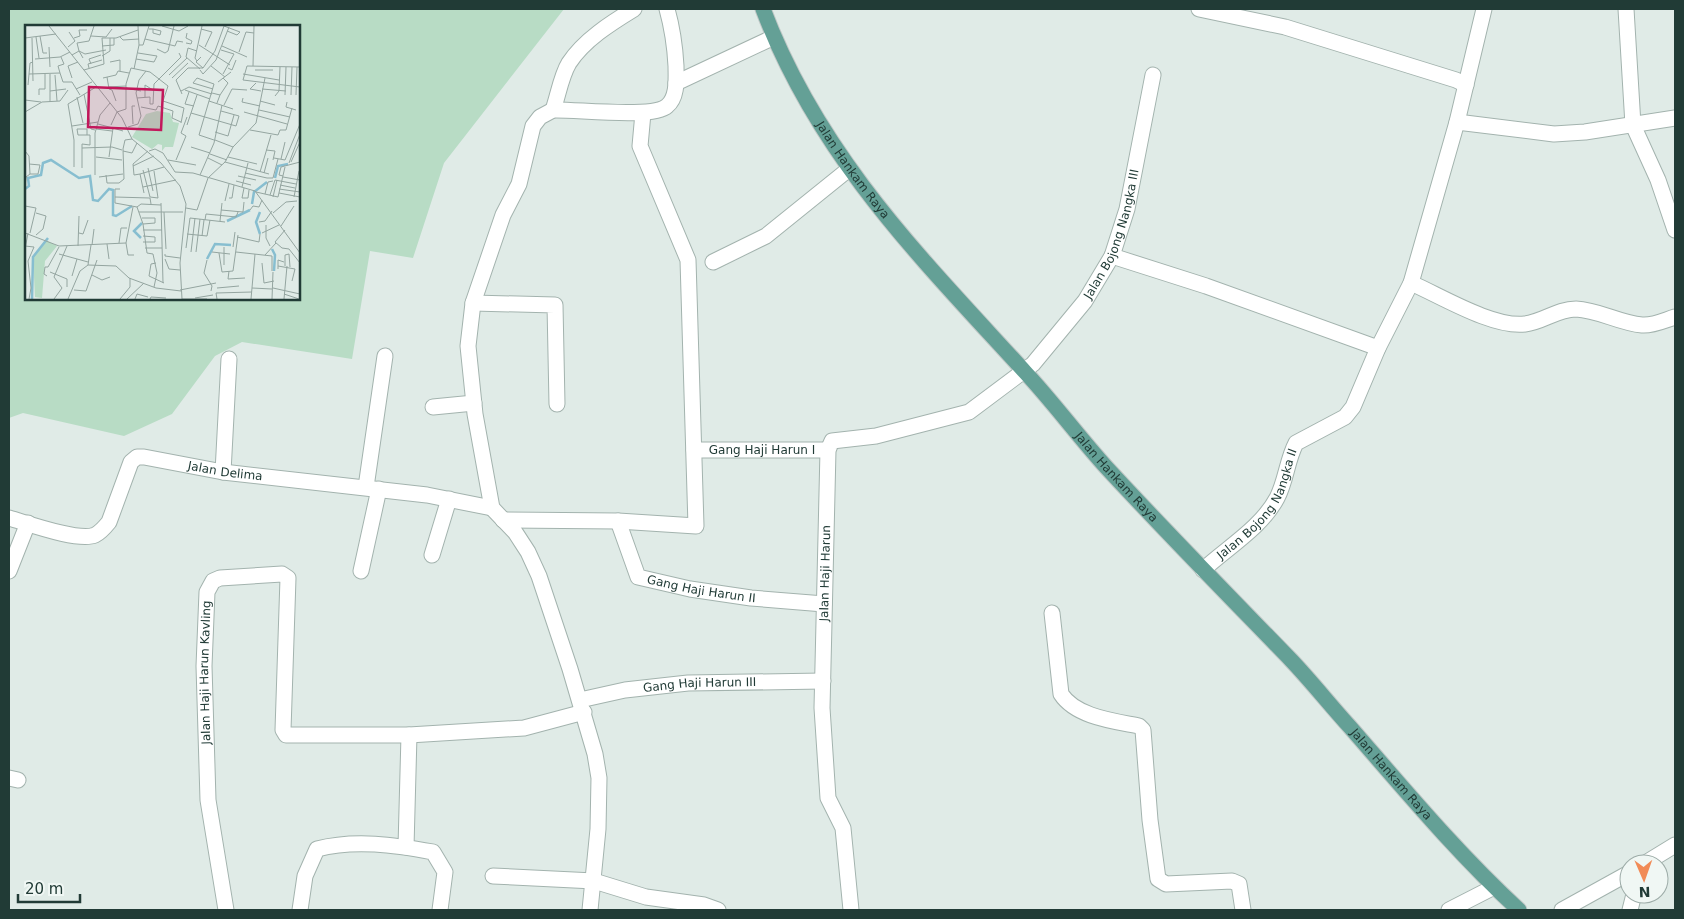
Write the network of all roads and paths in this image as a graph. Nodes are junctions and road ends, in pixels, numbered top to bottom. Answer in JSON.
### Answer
{"nodes":[{"id":1,"x":634,"y":9,"type":"edge"},
{"id":2,"x":667,"y":9,"type":"edge"},
{"id":3,"x":763,"y":9,"type":"edge"},
{"id":4,"x":1199,"y":9,"type":"edge"},
{"id":5,"x":1484,"y":9,"type":"edge"},
{"id":6,"x":1626,"y":9,"type":"edge"},
{"id":7,"x":774,"y":38,"type":"junction"},
{"id":8,"x":1153,"y":75,"type":"dead end"},
{"id":9,"x":684,"y":79,"type":"junction"},
{"id":10,"x":1466,"y":85,"type":"junction"},
{"id":11,"x":553,"y":110,"type":"junction"},
{"id":12,"x":644,"y":113,"type":"junction"},
{"id":13,"x":1675,"y":118,"type":"edge"},
{"id":14,"x":1456,"y":122,"type":"junction"},
{"id":15,"x":1633,"y":125,"type":"junction"},
{"id":16,"x":849,"y":169,"type":"junction"},
{"id":17,"x":1675,"y":230,"type":"edge"},
{"id":18,"x":1112,"y":256,"type":"junction"},
{"id":19,"x":713,"y":262,"type":"dead end"},
{"id":20,"x":1411,"y":283,"type":"junction"},
{"id":21,"x":474,"y":303,"type":"junction"},
{"id":22,"x":1675,"y":317,"type":"edge"},
{"id":23,"x":1378,"y":348,"type":"junction"},
{"id":24,"x":385,"y":356,"type":"dead end"},
{"id":25,"x":229,"y":359,"type":"dead end"},
{"id":26,"x":1024,"y":371,"type":"junction"},
{"id":27,"x":474,"y":404,"type":"junction"},
{"id":28,"x":557,"y":404,"type":"dead end"},
{"id":29,"x":434,"y":407,"type":"dead end"},
{"id":30,"x":694,"y":450,"type":"junction"},
{"id":31,"x":828,"y":450,"type":"junction"},
{"id":32,"x":223,"y":472,"type":"junction"},
{"id":33,"x":373,"y":488,"type":"junction"},
{"id":34,"x":449,"y":499,"type":"junction"},
{"id":35,"x":492,"y":508,"type":"junction"},
{"id":36,"x":9,"y":518,"type":"edge"},
{"id":37,"x":503,"y":520,"type":"junction"},
{"id":38,"x":618,"y":520,"type":"junction"},
{"id":39,"x":28,"y":523,"type":"junction"},
{"id":40,"x":432,"y":555,"type":"dead end"},
{"id":41,"x":1203,"y":570,"type":"junction"},
{"id":42,"x":9,"y":571,"type":"edge"},
{"id":43,"x":361,"y":571,"type":"dead end"},
{"id":44,"x":824,"y":604,"type":"junction"},
{"id":45,"x":1052,"y":613,"type":"dead end"},
{"id":46,"x":822,"y":681,"type":"junction"},
{"id":47,"x":582,"y":706,"type":"junction"},
{"id":48,"x":409,"y":735,"type":"junction"},
{"id":49,"x":1675,"y":845,"type":"edge"},
{"id":50,"x":406,"y":847,"type":"junction"},
{"id":51,"x":1660,"y":854,"type":"edge"},
{"id":52,"x":493,"y":876,"type":"dead end"},
{"id":53,"x":1619,"y":878,"type":"edge"},
{"id":54,"x":594,"y":881,"type":"junction"},
{"id":55,"x":1494,"y":887,"type":"junction"},
{"id":56,"x":226,"y":910,"type":"edge"},
{"id":57,"x":300,"y":910,"type":"edge"},
{"id":58,"x":440,"y":910,"type":"edge"},
{"id":59,"x":590,"y":910,"type":"edge"},
{"id":60,"x":718,"y":910,"type":"edge"},
{"id":61,"x":851,"y":910,"type":"edge"},
{"id":62,"x":1243,"y":910,"type":"edge"},
{"id":63,"x":1449,"y":910,"type":"edge"},
{"id":64,"x":1519,"y":910,"type":"edge"},
{"id":65,"x":1562,"y":910,"type":"edge"}],
"edges":[{"from":1,"to":11,"type":"street"},
{"from":2,"to":9,"type":"street"},
{"from":3,"to":7,"type":"main road","name":"Jalan Hankam Raya"},
{"from":4,"to":10,"type":"street"},
{"from":5,"to":10,"type":"street","name":"Jalan Bojong Nangka II"},
{"from":6,"to":15,"type":"street"},
{"from":7,"to":9,"type":"street"},
{"from":7,"to":16,"type":"main road","name":"Jalan Hankam Raya"},
{"from":8,"to":18,"type":"street","name":"Jalan Bojong Nangka III"},
{"from":9,"to":12,"type":"street"},
{"from":10,"to":14,"type":"street","name":"Jalan Bojong Nangka II"},
{"from":11,"to":12,"type":"street"},
{"from":11,"to":21,"type":"street"},
{"from":12,"to":30,"type":"street"},
{"from":13,"to":15,"type":"street"},
{"from":14,"to":15,"type":"street"},
{"from":14,"to":20,"type":"street","name":"Jalan Bojong Nangka II"},
{"from":15,"to":17,"type":"street"},
{"from":16,"to":19,"type":"street"},
{"from":16,"to":26,"type":"main road","name":"Jalan Hankam Raya"},
{"from":18,"to":23,"type":"street"},
{"from":18,"to":26,"type":"street","name":"Jalan Bojong Nangka III"},
{"from":20,"to":22,"type":"street"},
{"from":20,"to":23,"type":"street","name":"Jalan Bojong Nangka II"},
{"from":21,"to":27,"type":"street"},
{"from":21,"to":28,"type":"street"},
{"from":23,"to":41,"type":"street","name":"Jalan Bojong Nangka II"},
{"from":24,"to":33,"type":"street"},
{"from":25,"to":32,"type":"street"},
{"from":26,"to":31,"type":"street"},
{"from":26,"to":41,"type":"main road","name":"Jalan Hankam Raya"},
{"from":27,"to":29,"type":"street"},
{"from":27,"to":35,"type":"street"},
{"from":30,"to":31,"type":"street","name":"Gang Haji Harun I"},
{"from":30,"to":38,"type":"street"},
{"from":31,"to":44,"type":"street","name":"Jalan Haji Harun"},
{"from":32,"to":33,"type":"street","name":"Jalan Delima"},
{"from":32,"to":39,"type":"street","name":"Jalan Delima"},
{"from":33,"to":34,"type":"street","name":"Jalan Delima"},
{"from":33,"to":43,"type":"street"},
{"from":34,"to":35,"type":"street","name":"Jalan Delima"},
{"from":34,"to":40,"type":"street"},
{"from":35,"to":37,"type":"street"},
{"from":36,"to":39,"type":"street","name":"Jalan Delima"},
{"from":37,"to":38,"type":"street"},
{"from":37,"to":47,"type":"street"},
{"from":38,"to":44,"type":"street","name":"Gang Haji Harun II"},
{"from":39,"to":42,"type":"street"},
{"from":41,"to":55,"type":"main road","name":"Jalan Hankam Raya"},
{"from":44,"to":46,"type":"street","name":"Jalan Haji Harun"},
{"from":45,"to":62,"type":"street"},
{"from":46,"to":47,"type":"street","name":"Gang Haji Harun III"},
{"from":46,"to":61,"type":"street","name":"Jalan Haji Harun"},
{"from":47,"to":48,"type":"street","name":"Jalan Haji Harun Kavling"},
{"from":47,"to":54,"type":"street"},
{"from":48,"to":50,"type":"street"},
{"from":48,"to":56,"type":"street","name":"Jalan Haji Harun Kavling"},
{"from":49,"to":51,"type":"street"},
{"from":50,"to":57,"type":"street"},
{"from":50,"to":58,"type":"street"},
{"from":52,"to":54,"type":"street"},
{"from":53,"to":65,"type":"street"},
{"from":54,"to":59,"type":"street"},
{"from":54,"to":60,"type":"street"},
{"from":55,"to":63,"type":"street"},
{"from":55,"to":64,"type":"main road","name":"Jalan Hankam Raya"}]}
